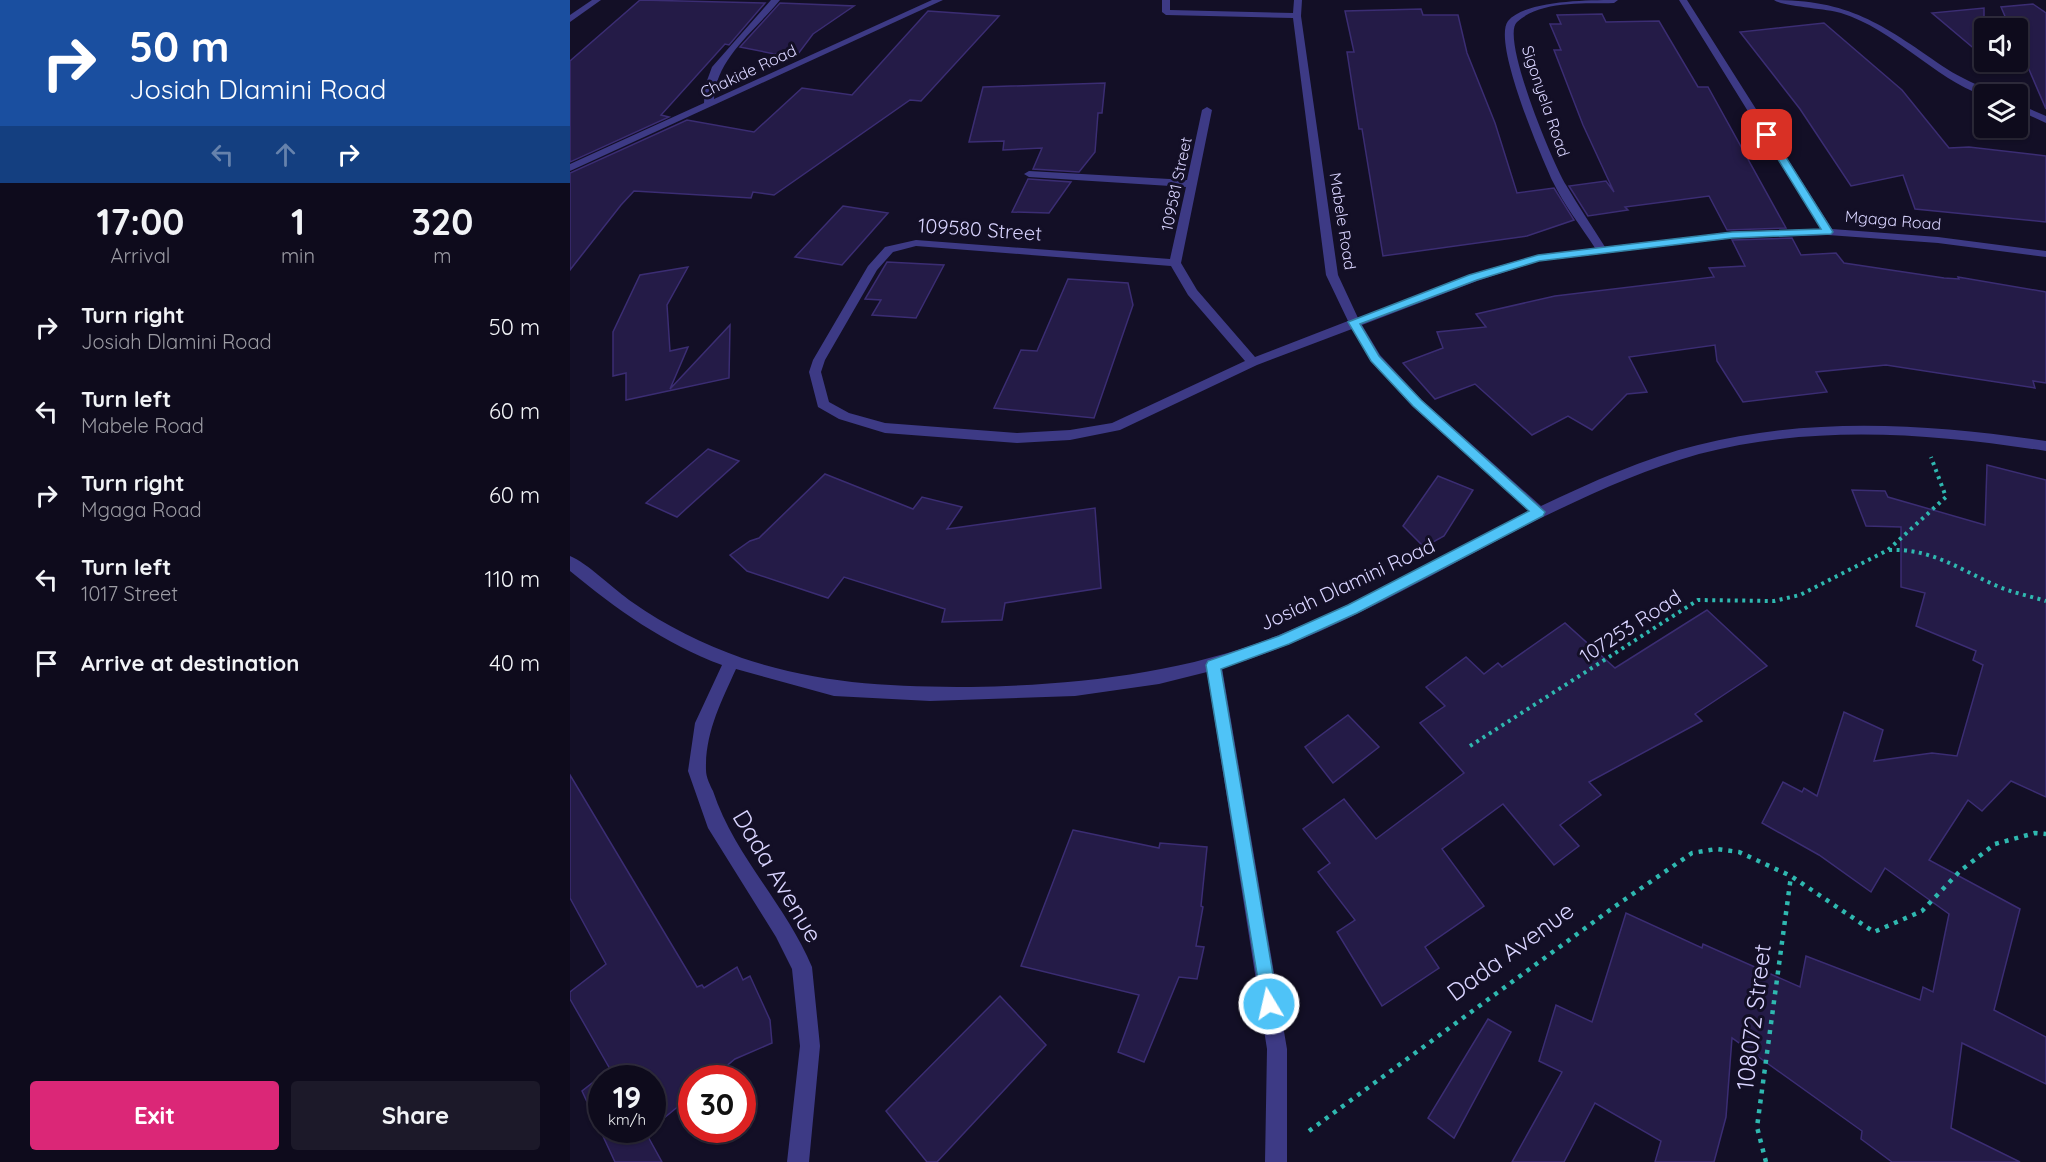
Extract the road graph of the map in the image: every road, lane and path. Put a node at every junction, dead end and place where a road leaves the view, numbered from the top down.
1 (597, 0) edge
2 (776, 0) edge
3 (939, 0) edge
4 (1166, 0) edge
5 (1298, 0) edge
6 (1614, 0) edge
7 (1683, 0) edge
8 (1778, 0) edge
9 (1298, 16) junction
10 (570, 19) edge
11 (1974, 87) edge
12 (709, 105) junction
13 (1207, 110) dead end
14 (2028, 112) edge
15 (2046, 120) edge
16 (570, 168) edge
17 (1029, 174) dead end
18 (1193, 184) junction
19 (1828, 232) junction
20 (1602, 250) junction
21 (2046, 254) edge
22 (1175, 263) junction
23 (1354, 322) junction
24 (1253, 362) junction
25 (1922, 432) junction
26 (2046, 446) edge
27 (1539, 512) junction
28 (1888, 550) junction
29 (570, 562) edge
30 (2046, 602) edge
31 (732, 661) junction
32 (1214, 665) junction
33 (1470, 746) dead end
34 (2046, 834) edge
35 (1791, 876) junction
36 (1277, 1159) edge
37 (798, 1162) edge
38 (1766, 1162) edge

1 - 10 street
2 - 12 street
3 - 12 street, Chakide Road
4 - 9 street
5 - 9 street, Mabele Road
6 - 20 street, Sigonyela Road
7 - 19 street
8 - 11 street
9 - 23 street, Mabele Road
12 - 16 street, Chakide Road
13 - 18 street, 109581 Street
14 - 15 street
17 - 18 street
18 - 22 street, 109581 Street
19 - 20 street, Mgaga Road
19 - 21 street, Mgaga Road
20 - 23 street, Mgaga Road
22 - 24 street
22 - 24 street, 109580 Street
23 - 24 street, 109580 Street
23 - 27 street, Mabele Road
25 - 26 street, Josiah Dlamini Road
25 - 27 street, Josiah Dlamini Road
25 - 28 path
27 - 32 street, Josiah Dlamini Road
28 - 30 path
28 - 33 path, 107253 Road
29 - 31 street, Josiah Dlamini Road
31 - 32 street, Josiah Dlamini Road
31 - 37 street, Dada Avenue
32 - 36 street
34 - 35 path, Dada Avenue
35 - 36 path, Dada Avenue
35 - 38 path, 108072 Street

